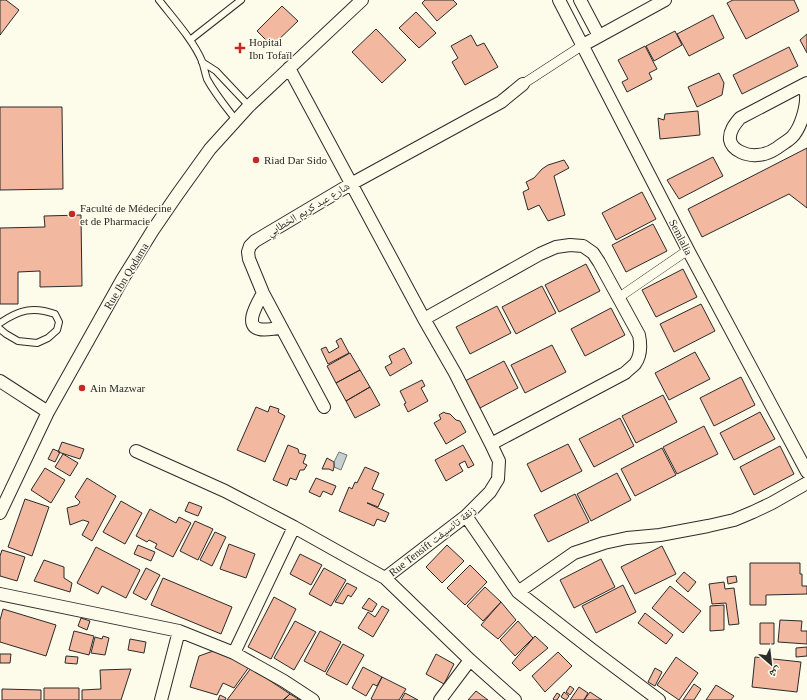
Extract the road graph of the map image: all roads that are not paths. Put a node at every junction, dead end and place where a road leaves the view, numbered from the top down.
1 (159, 0) edge
2 (241, 0) edge
3 (362, 0) edge
4 (580, 0) edge
5 (665, 0) edge
6 (564, 2) edge
7 (599, 36) junction
8 (190, 40) junction
9 (583, 44) junction
10 (202, 62) junction
11 (288, 68) junction
12 (523, 84) joint
13 (805, 84) edge
14 (249, 106) junction
15 (236, 120) junction
16 (351, 184) junction
17 (688, 250) junction
18 (263, 293) junction
19 (618, 298) junction
20 (424, 319) junction
21 (0, 323) edge
22 (0, 328) edge
23 (281, 328) junction
24 (0, 381) edge
25 (324, 407) dead end
26 (48, 412) junction
27 (491, 444) junction
28 (136, 451) dead end
29 (807, 472) edge
30 (807, 483) edge
31 (0, 513) edge
32 (466, 516) junction
33 (294, 527) junction
34 (385, 578) junction
35 (518, 592) junction
36 (0, 594) edge
37 (179, 630) junction
38 (234, 653) junction
39 (470, 660) junction
40 (161, 700) edge
41 (313, 700) edge
42 (440, 700) edge
43 (516, 700) edge
44 (659, 700) edge

1 - 8 lane
2 - 8 lane
3 - 11 street, Rue Ibn Qodama
4 - 7 street
5 - 7 street
6 - 9 street, Semlalia
7 - 9 street
8 - 10 lane
9 - 12 street
9 - 17 street, Semlalia
10 - 14 lane
10 - 15 lane
11 - 14 street, Rue Ibn Qodama
11 - 16 street
12 - 16 street, شارع عبد كريم الخطابي
13 - 13 street
14 - 15 street, Rue Ibn Qodama
15 - 26 street, Rue Ibn Qodama
16 - 18 street, شارع عبد كريم الخطابي
16 - 20 street
17 - 19 street
17 - 29 street, Semlalia
18 - 23 street, شارع عبد كريم الخطابي
18 - 23 street
19 - 20 street
19 - 27 street
20 - 27 street
21 - 22 lane
23 - 25 street, شارع عبد كريم الخطابي
24 - 26 street
26 - 31 street, Rue Ibn Qodama
27 - 32 street, Rue Tensift زنقة تانسيفت
28 - 33 street
30 - 35 street
32 - 34 street, Rue Tensift زنقة تانسيفت
32 - 35 street
33 - 34 street
33 - 38 street
34 - 39 street
35 - 44 street
36 - 37 street
37 - 38 street
37 - 40 street
38 - 41 street
39 - 42 street
39 - 43 street

